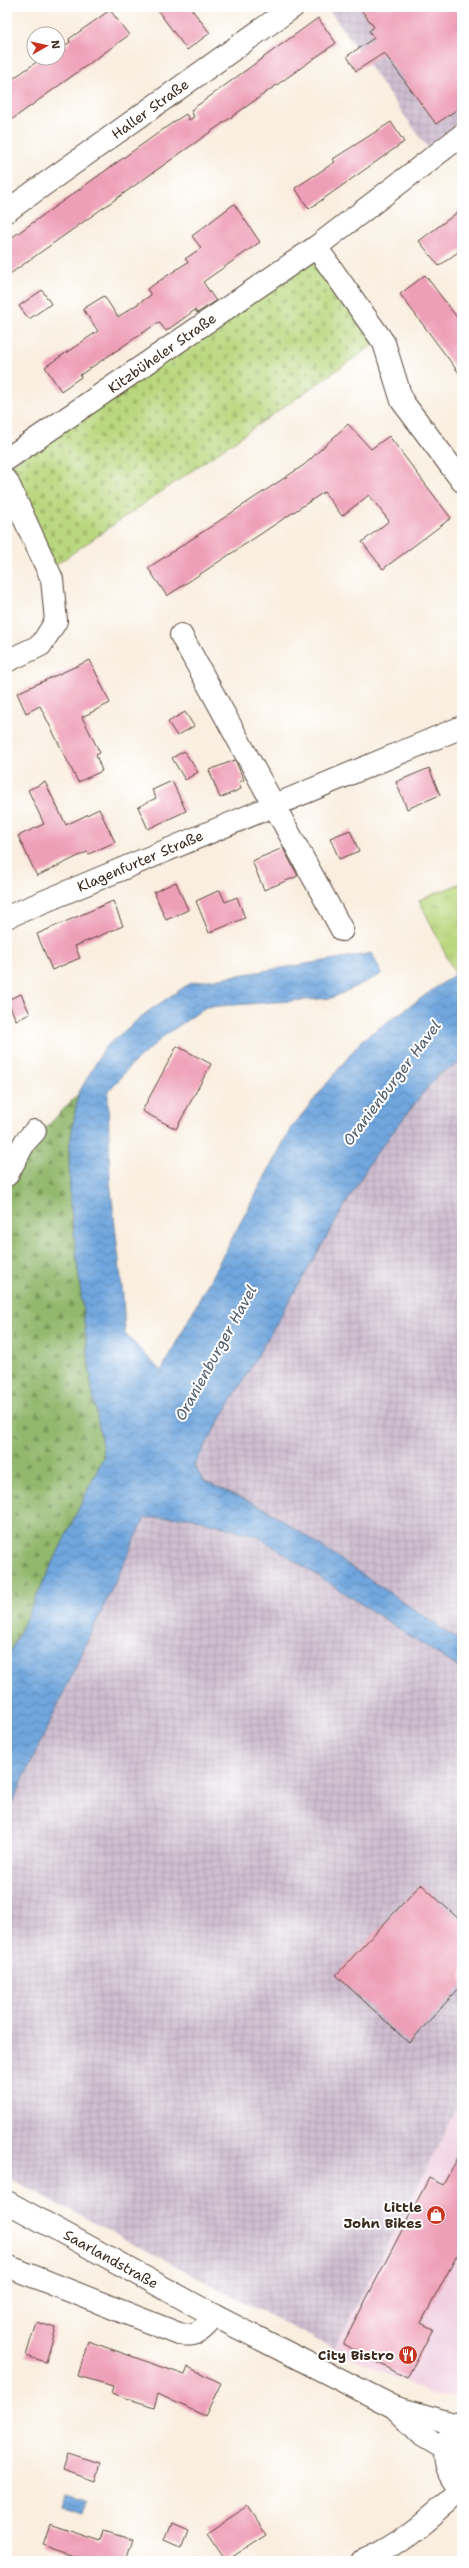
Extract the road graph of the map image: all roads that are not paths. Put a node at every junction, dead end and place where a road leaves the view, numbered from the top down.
1 (293, 7) edge
2 (462, 135) edge
3 (7, 211) edge
4 (316, 247) junction
5 (7, 459) edge
6 (7, 481) edge
7 (462, 481) edge
8 (181, 635) dead end
9 (7, 661) edge
10 (462, 727) edge
11 (273, 806) junction
12 (7, 917) edge
13 (342, 930) dead end
14 (35, 1131) dead end
15 (7, 1175) edge
16 (7, 2202) edge
17 (7, 2266) edge
18 (215, 2316) junction
19 (394, 2407) junction
20 (460, 2424) edge
21 (445, 2449) junction
22 (462, 2490) edge
23 (362, 2561) edge

1 - 3 street, Haller Straße
2 - 4 street, Kitzbüheler Straße
4 - 5 street, Kitzbüheler Straße
4 - 7 street
6 - 9 street
8 - 11 street
10 - 11 street, Klagenfurter Straße
11 - 12 street, Klagenfurter Straße
11 - 13 street
14 - 15 street
16 - 18 street, Saarlandstraße
17 - 18 street
18 - 19 street, Saarlandstraße
19 - 20 street, Saarlandstraße
19 - 21 street, Saarlandstraße
20 - 21 street
21 - 22 street
22 - 23 street

